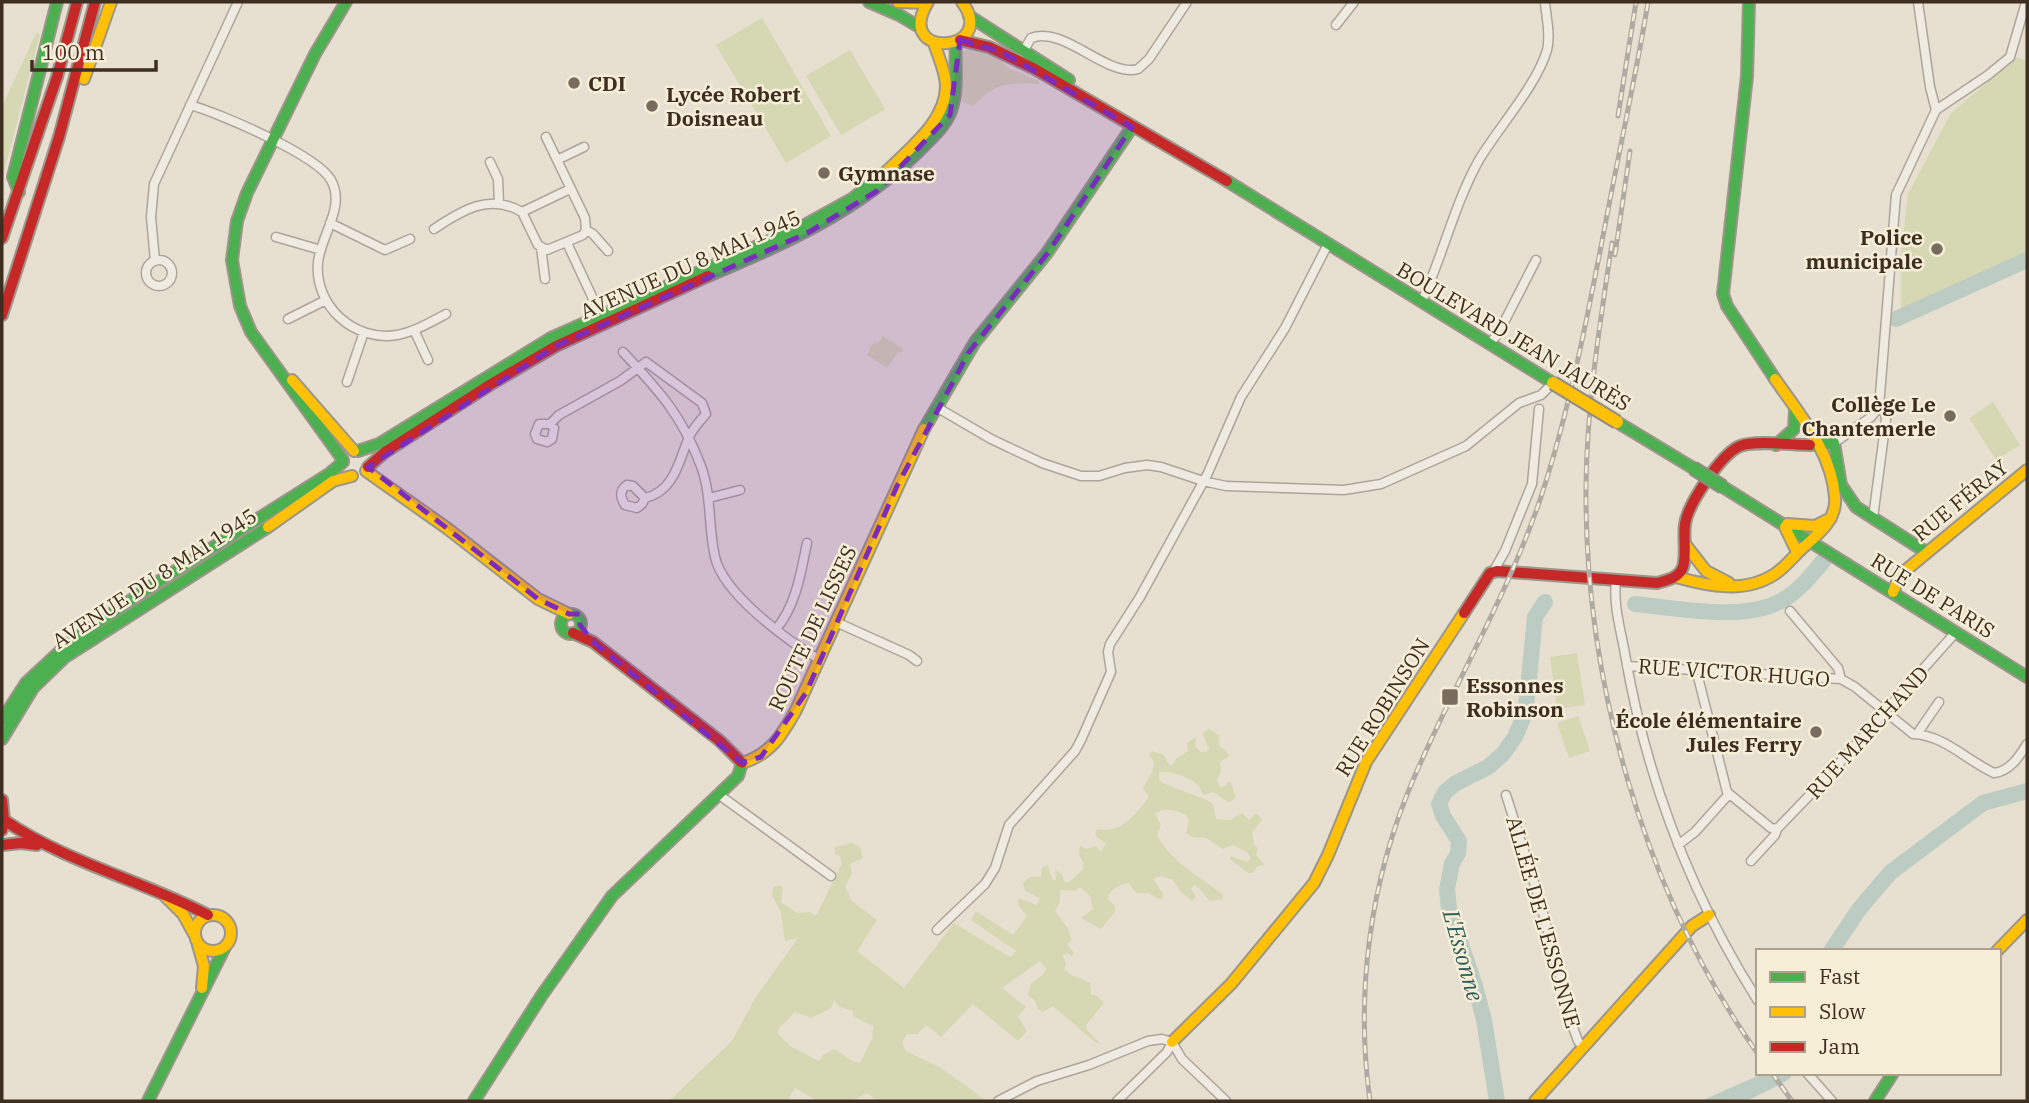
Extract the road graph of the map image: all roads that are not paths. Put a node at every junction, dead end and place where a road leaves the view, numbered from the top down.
1 (57, 2) edge
2 (77, 2) edge
3 (95, 2) edge
4 (111, 2) edge
5 (238, 2) edge
6 (346, 2) edge
7 (869, 2) edge
8 (898, 2) edge
9 (927, 2) edge
10 (962, 2) edge
11 (1187, 2) edge
12 (1354, 2) edge
13 (1545, 2) edge
14 (1749, 2) edge
15 (1918, 2) edge
16 (2026, 2) edge
17 (970, 16) junction
18 (1336, 25) dead end
19 (921, 28) junction
20 (958, 41) junction
21 (934, 43) junction
22 (1023, 52) junction
23 (190, 105) junction
24 (1936, 110) junction
25 (1132, 127) junction
26 (546, 137) dead end
27 (274, 141) junction
28 (584, 148) dead end
29 (1189, 158) junction
30 (557, 160) junction
31 (490, 162) dead end
32 (46, 178) junction
33 (570, 189) junction
34 (19, 192) junction
35 (499, 203) junction
36 (522, 212) junction
37 (330, 223) junction
38 (434, 229) dead end
39 (586, 230) junction
40 (276, 237) dead end
41 (2, 239) edge
42 (410, 239) dead end
43 (567, 243) junction
44 (1328, 244) junction
45 (541, 247) junction
46 (321, 250) junction
47 (608, 251) dead end
48 (1536, 260) dead end
49 (155, 261) dead end
50 (545, 279) dead end
51 (326, 300) junction
52 (1422, 300) junction
53 (446, 314) dead end
54 (2, 315) edge
55 (288, 319) dead end
56 (603, 319) junction
57 (414, 330) junction
58 (364, 332) junction
59 (1490, 343) junction
60 (622, 352) dead end
61 (428, 360) dead end
62 (638, 368) junction
63 (347, 382) dead end
64 (1553, 383) junction
65 (1879, 407) junction
66 (938, 408) junction
67 (1539, 409) dead end
68 (1795, 410) junction
69 (550, 424) dead end
70 (689, 438) junction
71 (1834, 443) junction
72 (1776, 445) junction
73 (1819, 445) junction
74 (350, 456) junction
75 (367, 469) junction
76 (2027, 470) edge
77 (352, 476) junction
78 (1203, 481) junction
79 (740, 491) dead end
80 (645, 498) dead end
81 (709, 498) junction
82 (1836, 505) junction
83 (1856, 507) junction
84 (1830, 518) junction
85 (1873, 518) junction
86 (1783, 524) junction
87 (259, 532) junction
88 (807, 543) dead end
89 (1685, 544) junction
90 (1814, 544) junction
91 (1797, 552) junction
92 (1926, 552) junction
93 (179, 568) junction
94 (1493, 572) junction
95 (1676, 578) junction
96 (1616, 581) junction
97 (1739, 586) junction
98 (1894, 592) junction
99 (1790, 611) dead end
100 (836, 622) junction
101 (776, 629) junction
102 (1956, 632) junction
103 (820, 660) junction
104 (917, 661) dead end
105 (1627, 666) junction
106 (1696, 669) junction
107 (2027, 677) edge
108 (1841, 679) junction
109 (1939, 702) dead end
110 (1886, 712) junction
111 (2, 720) edge
112 (1917, 734) junction
113 (2, 739) edge
114 (2027, 744) edge
115 (742, 763) junction
116 (718, 794) junction
117 (1729, 794) junction
118 (1506, 795) dead end
119 (2, 800) edge
120 (3, 825) edge
121 (1777, 829) junction
122 (2, 845) edge
123 (1678, 845) junction
124 (46, 846) junction
125 (1751, 861) dead end
126 (831, 876) dead end
127 (164, 895) junction
128 (208, 915) junction
129 (1709, 915) junction
130 (2027, 920) edge
131 (937, 930) dead end
132 (196, 940) junction
133 (225, 947) junction
134 (1999, 949) edge
135 (201, 991) junction
136 (1756, 998) edge
137 (1172, 1042) junction
138 (1583, 1047) junction
139 (1809, 1075) edge
140 (1892, 1075) edge
141 (148, 1101) edge
142 (474, 1101) edge
143 (998, 1101) edge
144 (1117, 1101) edge
145 (1226, 1101) edge
146 (1535, 1101) edge
147 (1832, 1101) edge
148 (1875, 1101) edge

1 - 34 main road
2 - 34 main road
3 - 32 main road
4 - 32 main road
5 - 23 street
6 - 27 main road
7 - 19 main road
8 - 9 main road
9 - 19 main road
10 - 17 main road
11 - 22 street
12 - 18 street
13 - 52 street
14 - 68 main road
15 - 24 street
16 - 24 street
17 - 20 main road
17 - 22 main road, BOULEVARD JEAN JAURÈS
19 - 21 main road
20 - 21 main road, BOULEVARD JEAN JAURÈS
20 - 25 main road, BOULEVARD JEAN JAURÈS
20 - 56 main road, AVENUE DU 8 MAI 1945
21 - 56 main road, AVENUE DU 8 MAI 1945
22 - 29 main road, BOULEVARD JEAN JAURÈS
23 - 27 street
23 - 49 street
24 - 65 street
25 - 29 main road, BOULEVARD JEAN JAURÈS
25 - 66 main road, ROUTE DE LISSES
26 - 30 street
27 - 37 street
27 - 74 main road
28 - 30 street
29 - 44 main road, BOULEVARD JEAN JAURÈS
30 - 33 street
31 - 35 street
32 - 54 main road
33 - 36 street
33 - 39 street
34 - 41 main road
35 - 36 street
35 - 38 street
36 - 45 street
37 - 42 street
37 - 46 street
39 - 43 street
39 - 47 street
40 - 46 street
43 - 45 street
43 - 56 street
44 - 52 main road, BOULEVARD JEAN JAURÈS
44 - 78 street
45 - 50 street
46 - 51 street
48 - 59 street
51 - 55 street
51 - 58 street
52 - 59 main road, BOULEVARD JEAN JAURÈS
53 - 57 street
56 - 74 main road, AVENUE DU 8 MAI 1945
56 - 75 main road, AVENUE DU 8 MAI 1945
57 - 58 street
57 - 61 street
58 - 63 street
59 - 64 main road, BOULEVARD JEAN JAURÈS
60 - 62 street
62 - 69 street
62 - 70 street
62 - 70 street
64 - 78 street
64 - 86 main road, BOULEVARD JEAN JAURÈS, bridge
65 - 71 street
65 - 85 street
66 - 78 street
66 - 100 main road, ROUTE DE LISSES
67 - 94 street
68 - 72 main road
68 - 73 main road
70 - 80 street
70 - 81 street
71 - 73 main road
71 - 83 main road
72 - 73 main road
72 - 89 main road
73 - 82 main road
74 - 75 main road
74 - 77 main road
74 - 93 main road, AVENUE DU 8 MAI 1945
75 - 77 main road, AVENUE DU 8 MAI 1945
75 - 115 main road
76 - 92 main road, RUE FÉRAY
77 - 87 main road, AVENUE DU 8 MAI 1945
78 - 131 street
79 - 81 street
81 - 101 street
82 - 83 main road
82 - 84 main road
83 - 85 main road
84 - 86 main road
84 - 90 main road
85 - 92 main road
86 - 90 main road, BOULEVARD JEAN JAURÈS
86 - 91 main road
87 - 93 main road
87 - 113 main road, AVENUE DU 8 MAI 1945
88 - 101 street
89 - 95 main road
89 - 97 main road
90 - 91 main road
90 - 98 main road, RUE DE PARIS
91 - 97 main road
92 - 98 main road, RUE FÉRAY
93 - 111 main road, AVENUE DU 8 MAI 1945
94 - 96 main road
94 - 137 main road, RUE ROBINSON
95 - 96 main road
95 - 97 main road
96 - 105 street
98 - 102 main road, RUE DE PARIS
99 - 108 street
100 - 103 main road, ROUTE DE LISSES
100 - 104 street
101 - 103 street
102 - 107 main road, RUE DE PARIS
102 - 110 street, RUE MARCHAND
103 - 115 main road, ROUTE DE LISSES
105 - 106 street, RUE VICTOR HUGO
105 - 123 street
106 - 108 street, RUE VICTOR HUGO
106 - 117 street
108 - 110 street
109 - 112 street
110 - 112 street
110 - 121 street, RUE MARCHAND
112 - 114 street
115 - 116 main road, ROUTE DE LISSES
116 - 126 street
116 - 142 main road, ROUTE DE LISSES
117 - 121 street
117 - 123 street
118 - 138 street, ALLÉE DE L'ESSONNE
119 - 120 main road
120 - 124 main road
121 - 125 street, RUE MARCHAND
122 - 124 main road
123 - 129 street
124 - 127 main road
127 - 128 main road
127 - 132 main road
128 - 132 main road
128 - 133 main road
129 - 136 street
129 - 138 main road
130 - 134 main road
132 - 133 main road
132 - 135 main road
133 - 135 main road
135 - 141 main road
137 - 143 street
137 - 144 street
137 - 145 street
138 - 146 main road
139 - 147 street
140 - 148 main road

